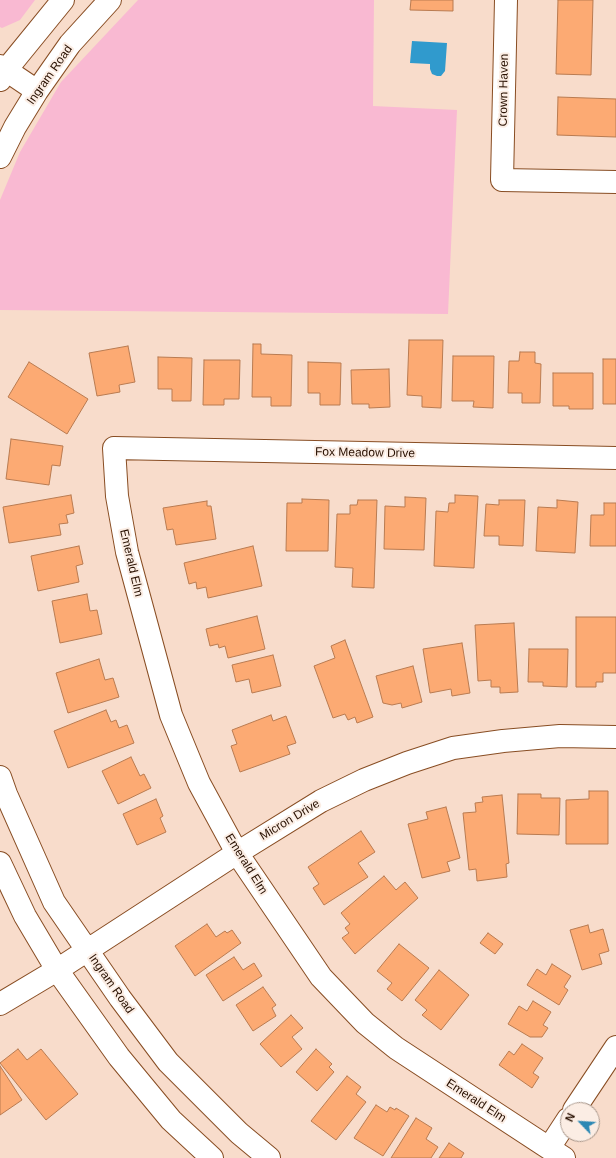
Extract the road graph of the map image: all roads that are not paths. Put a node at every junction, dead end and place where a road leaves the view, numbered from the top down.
1 (64, 0) edge
2 (110, 0) edge
3 (506, 0) edge
4 (2, 72) edge
5 (37, 91) junction
6 (0, 157) edge
7 (616, 182) edge
8 (114, 448) joint
9 (616, 458) edge
10 (616, 737) edge
11 (0, 777) edge
12 (237, 853) junction
13 (0, 863) edge
14 (87, 950) junction
15 (57, 970) junction
16 (0, 1004) edge
17 (616, 1047) edge
18 (579, 1102) edge
19 (560, 1142) edge
20 (556, 1153) edge
21 (212, 1158) edge
22 (269, 1158) edge

1 - 4 street
2 - 5 street, Ingram Road
3 - 7 street, Crown Haven
4 - 5 street
5 - 6 street, Ingram Road
8 - 9 street, Fox Meadow Drive
8 - 12 street, Emerald Elm
10 - 12 street, Micron Drive
11 - 14 street, Ingram Road
12 - 14 street, Micron Drive
12 - 20 street, Emerald Elm
13 - 15 street
14 - 15 street, Micron Drive
14 - 22 street, Ingram Road
15 - 16 street, Micron Drive
15 - 21 street
17 - 18 street
19 - 20 street

